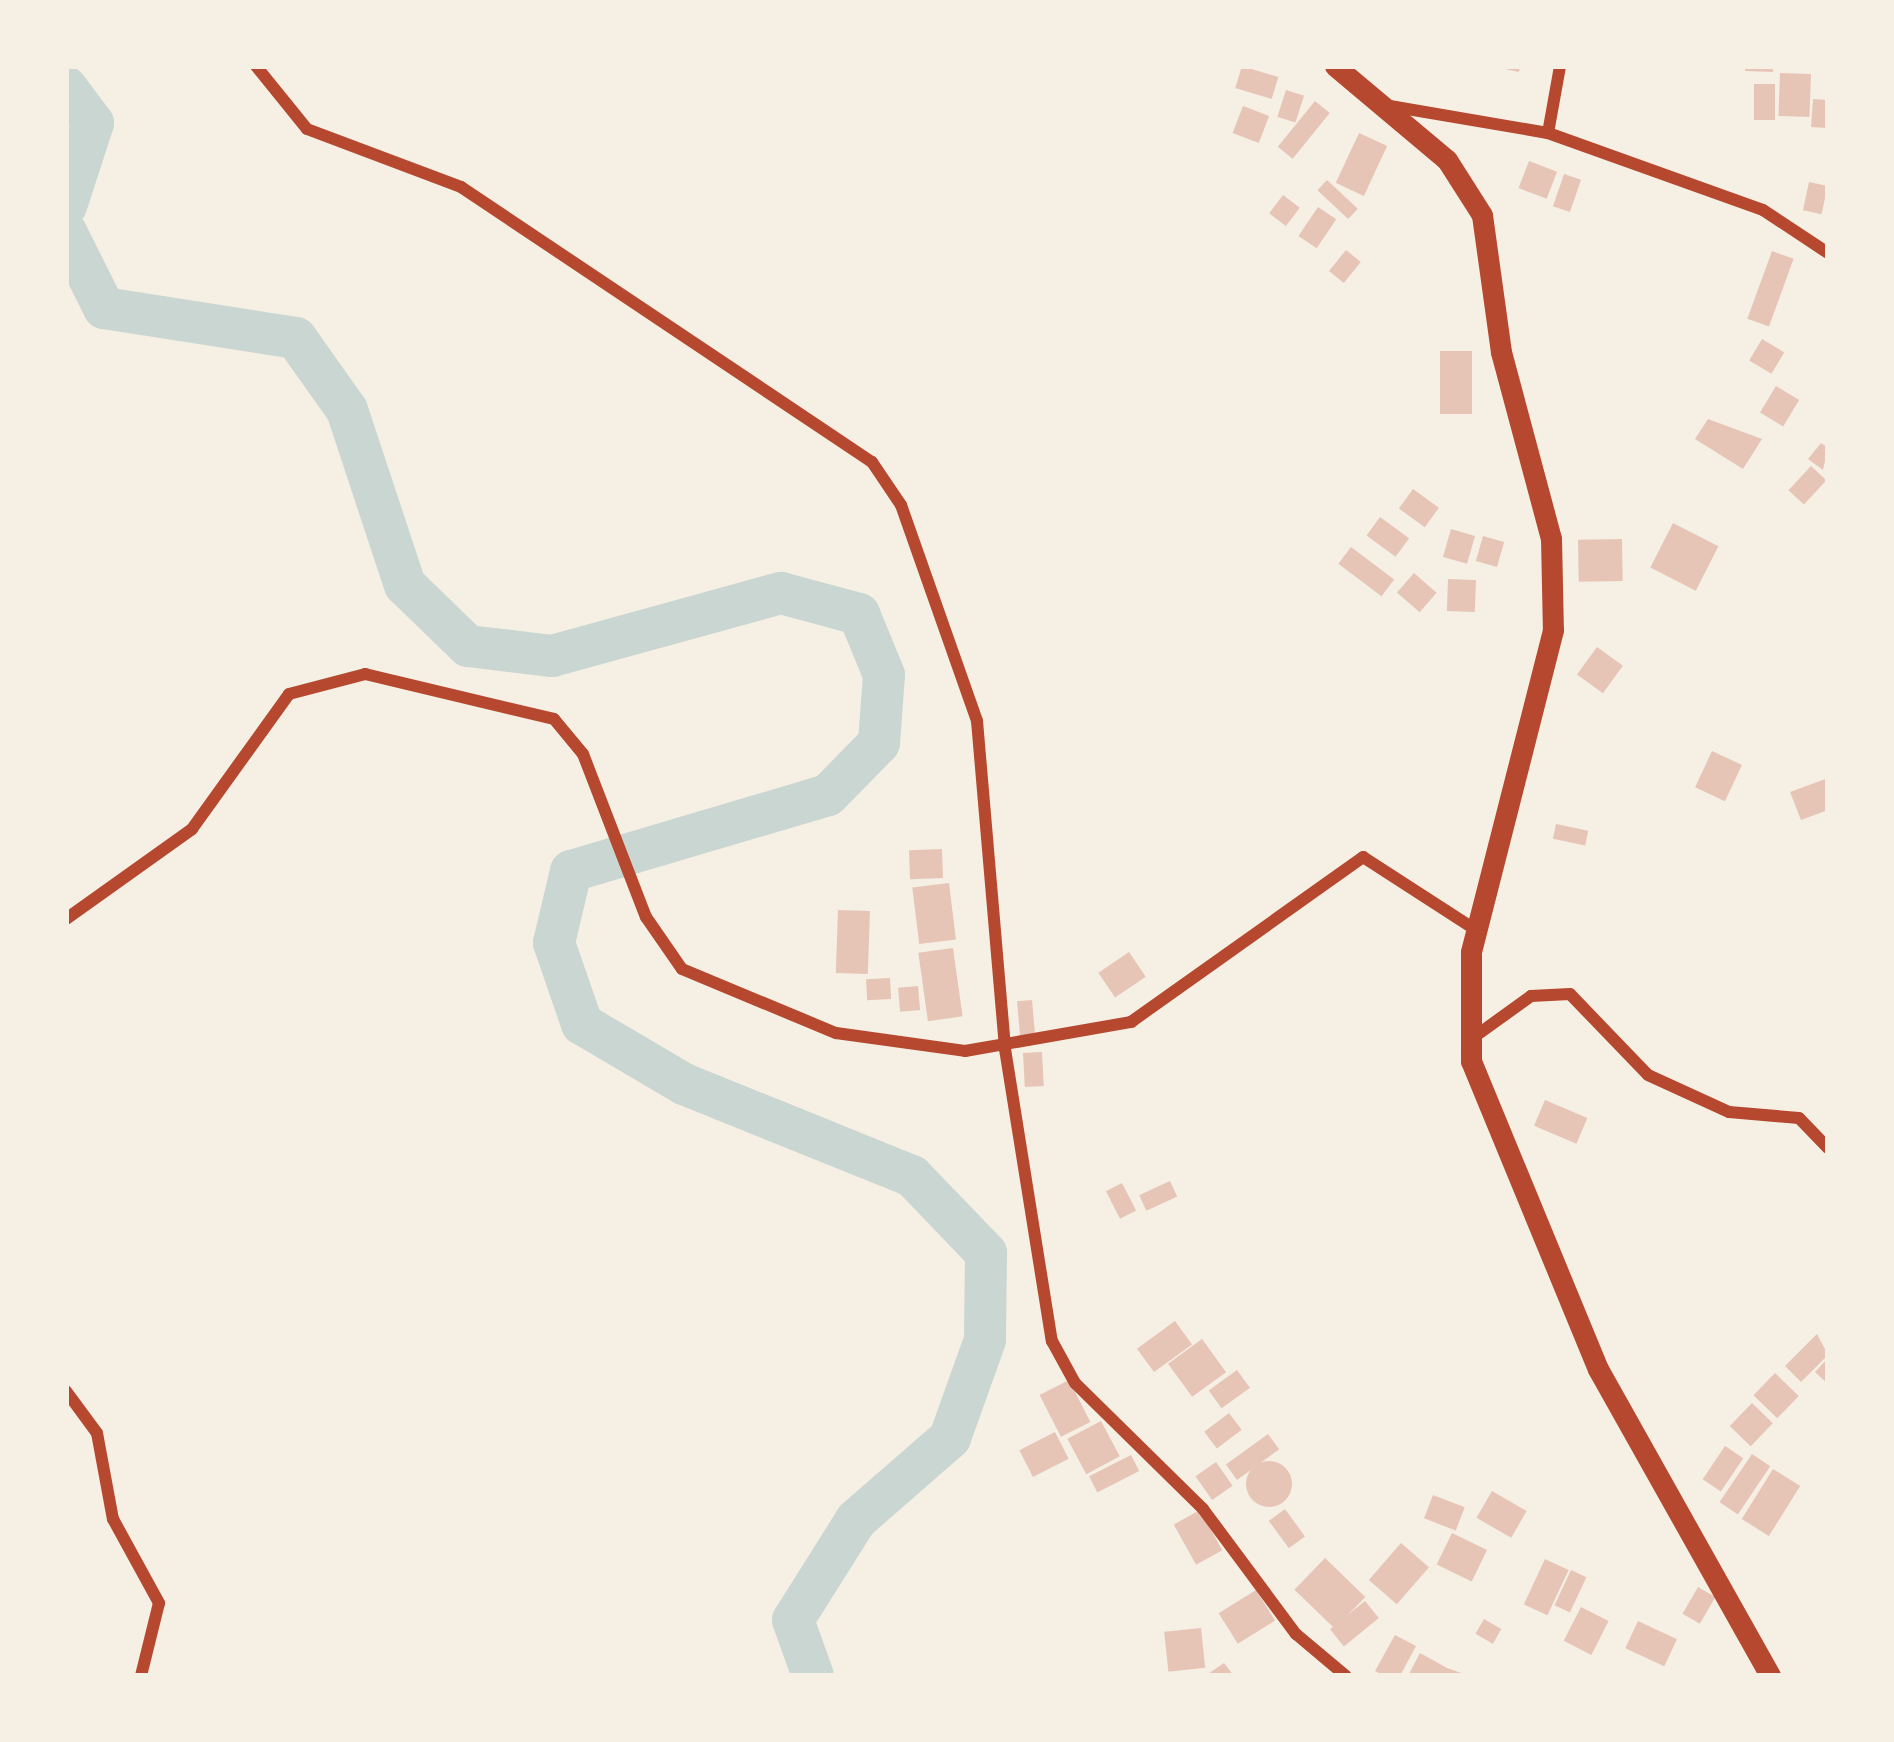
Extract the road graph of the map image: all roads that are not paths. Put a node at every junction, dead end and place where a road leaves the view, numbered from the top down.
1 (256, 66) edge
2 (1335, 66) edge
3 (1560, 66) edge
4 (1383, 105) junction
5 (1547, 134) junction
6 (1828, 254) edge
7 (66, 919) edge
8 (1475, 930) junction
9 (1468, 1041) junction
10 (1005, 1049) junction
11 (1828, 1148) edge
12 (66, 1391) edge
13 (141, 1676) edge
14 (1346, 1676) edge
15 (1770, 1676) edge

1 - 10 street
2 - 4 main road
3 - 5 street
4 - 5 street
4 - 8 main road
5 - 6 street
7 - 10 street
8 - 9 main road
8 - 10 street
9 - 11 street
9 - 15 main road
10 - 14 street
12 - 13 street

